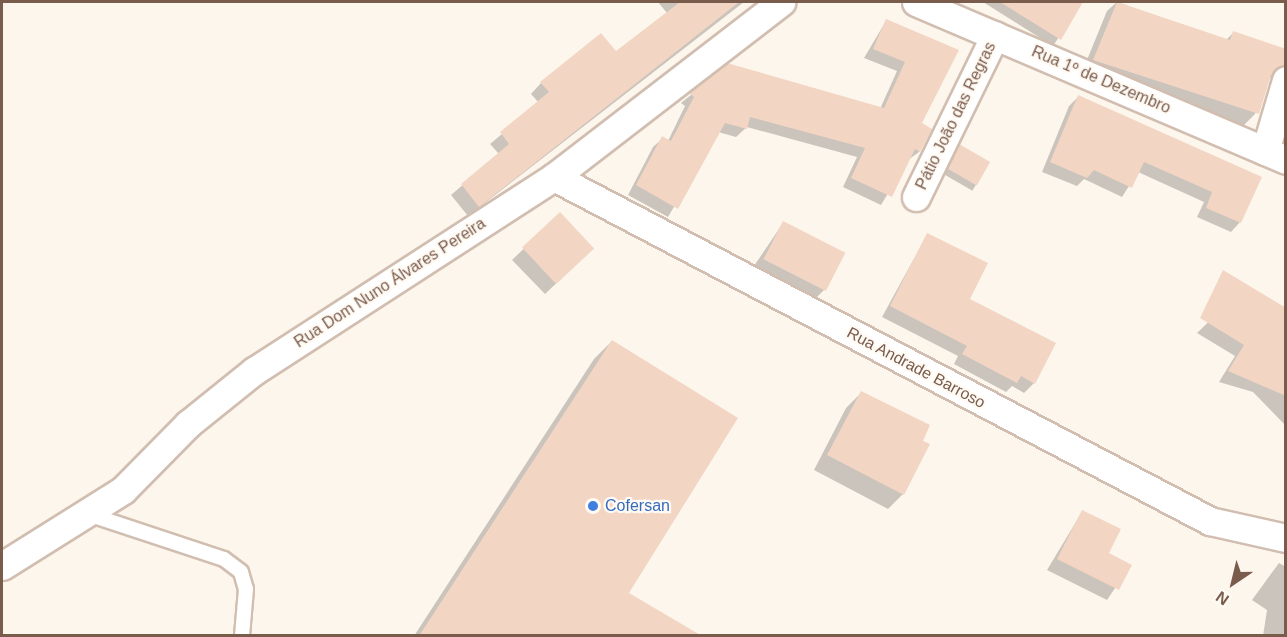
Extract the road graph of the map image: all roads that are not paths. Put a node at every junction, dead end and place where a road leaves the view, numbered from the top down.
1 (781, 2) edge
2 (916, 2) edge
3 (995, 35) junction
4 (1286, 80) edge
5 (1275, 155) edge
6 (554, 177) junction
7 (916, 197) dead end
8 (85, 513) junction
9 (1286, 538) edge
10 (2, 566) edge
11 (243, 636) edge

1 - 6 street, Rua Dom Nuno Álvares Pereira
2 - 3 street, Rua 1º de Dezembro
3 - 5 street, Rua 1º de Dezembro
3 - 7 street, Pátio João das Regras
4 - 5 street
6 - 8 street, Rua Dom Nuno Álvares Pereira
6 - 9 street, Rua Andrade Barroso
8 - 10 street, Rua Dom Nuno Álvares Pereira
8 - 11 lane

